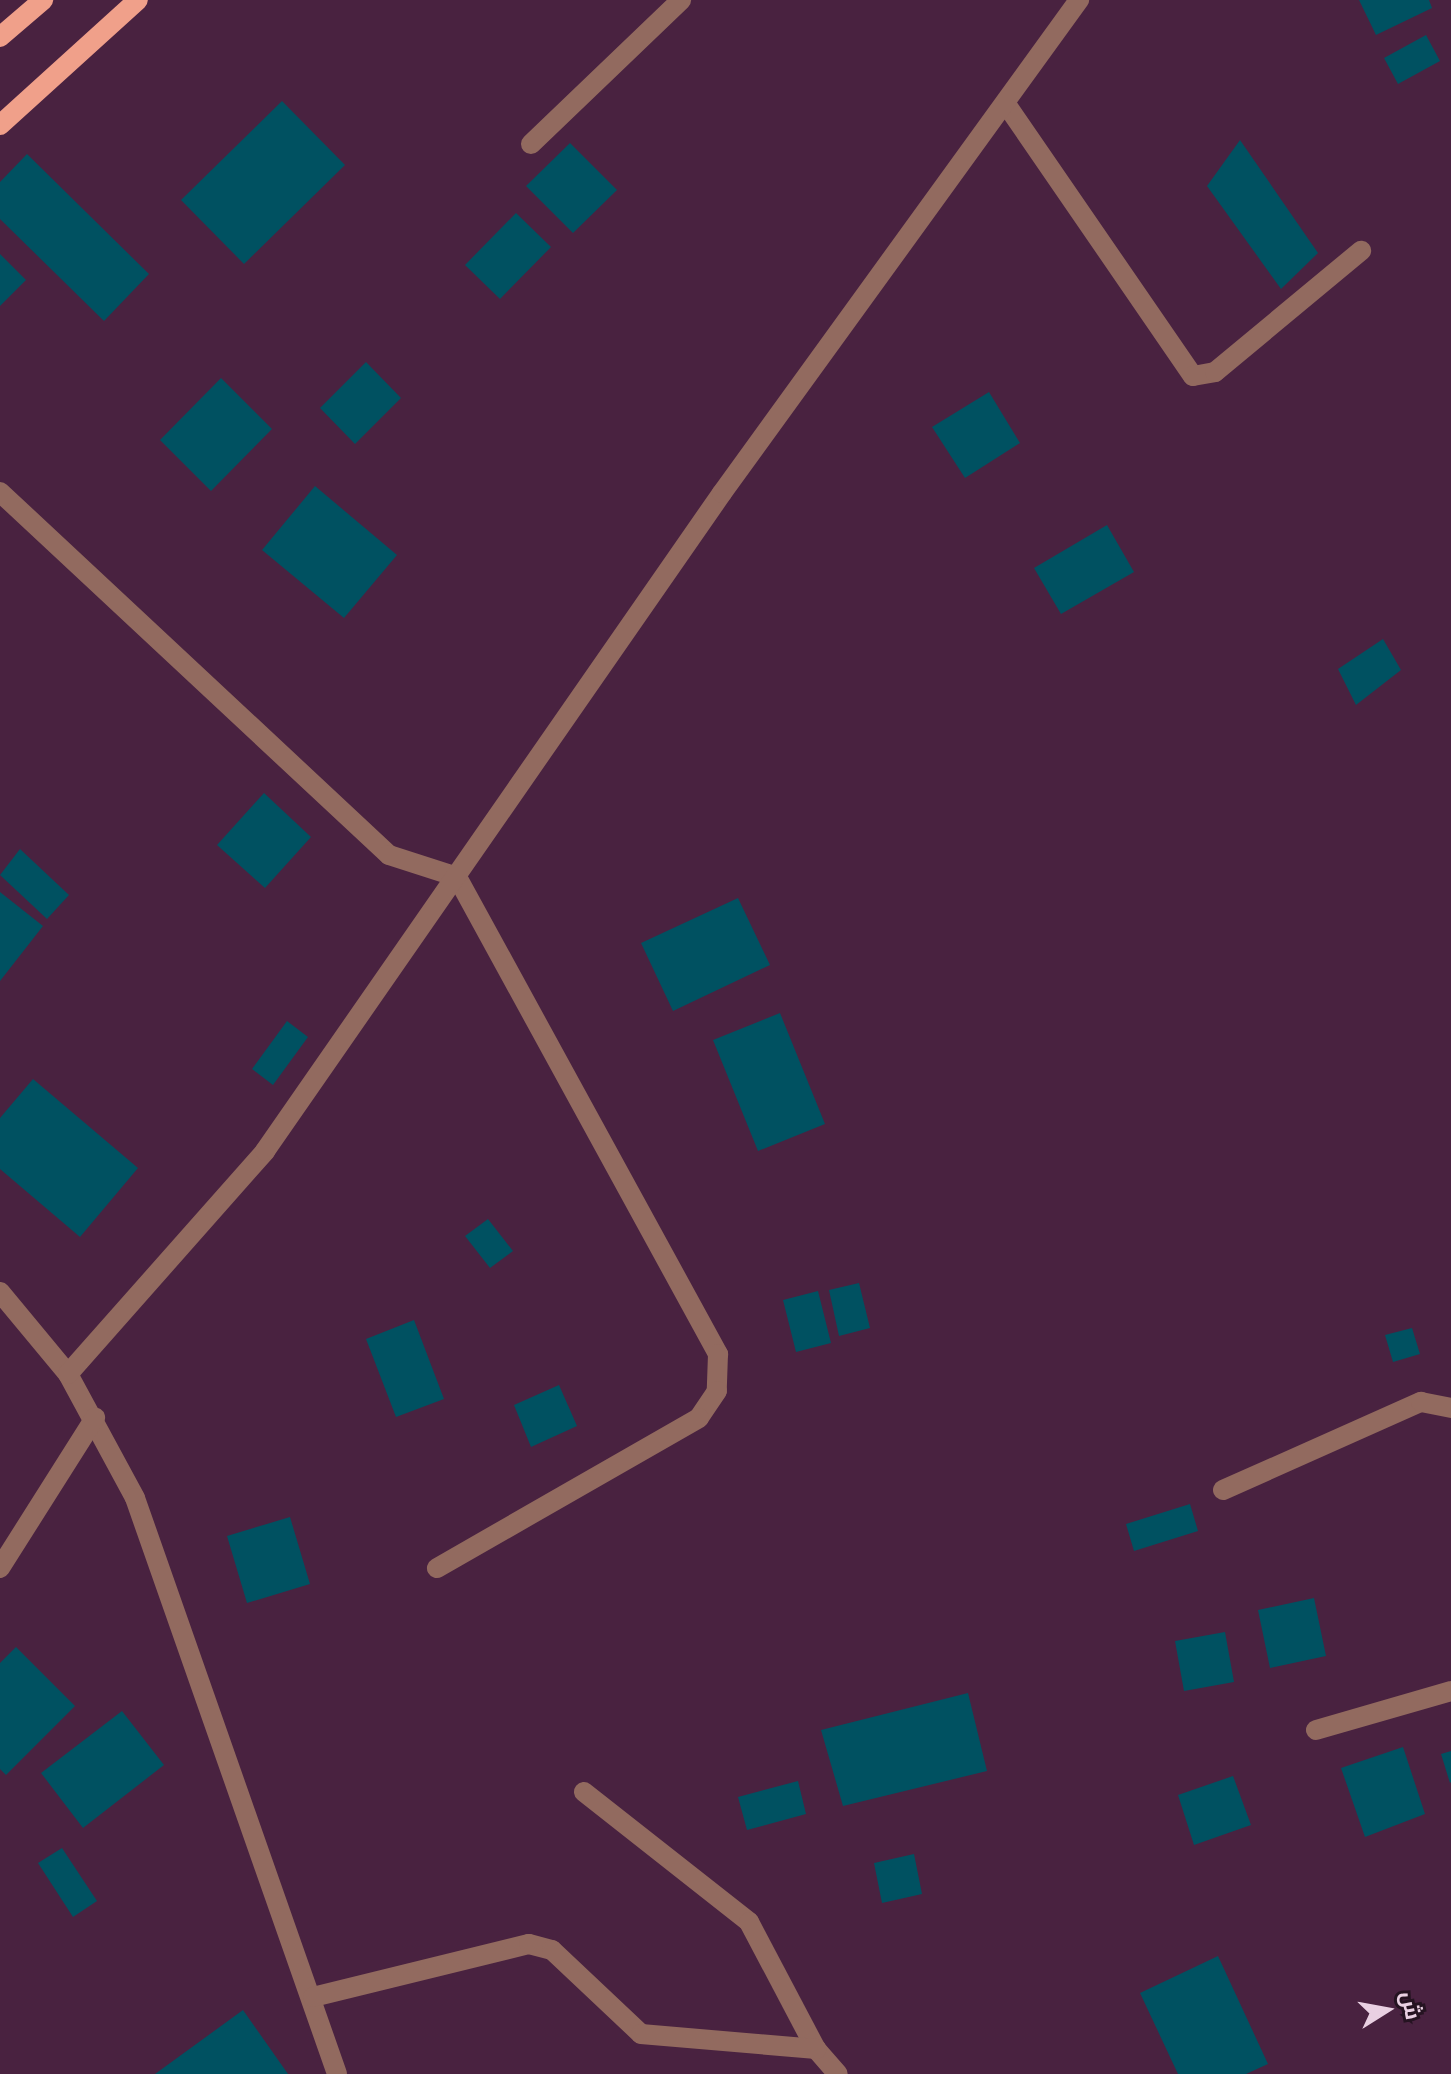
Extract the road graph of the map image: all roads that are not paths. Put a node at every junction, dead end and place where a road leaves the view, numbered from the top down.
1 (43, 0) edge
2 (138, 0) edge
3 (681, 0) edge
4 (1079, 0) edge
5 (0, 37) edge
6 (1006, 104) junction
7 (0, 125) edge
8 (531, 144) dead end
9 (1361, 251) dead end
10 (0, 492) edge
11 (457, 877) junction
12 (0, 1292) edge
13 (68, 1374) junction
14 (1451, 1408) edge
15 (95, 1418) junction
16 (1223, 1490) dead end
17 (0, 1568) edge
18 (437, 1568) dead end
19 (1451, 1691) edge
20 (1316, 1730) dead end
21 (584, 1792) dead end
22 (313, 1997) junction
23 (816, 2049) junction
24 (337, 2074) edge
25 (838, 2074) edge

1 - 5 main road
2 - 7 main road
3 - 8 street
4 - 6 street
6 - 9 street
6 - 11 street
10 - 11 street
11 - 13 street
11 - 18 street
12 - 13 street
13 - 15 street
14 - 16 street
15 - 17 street
15 - 22 street
19 - 20 street
21 - 23 street
22 - 23 street
22 - 24 street
23 - 25 street

